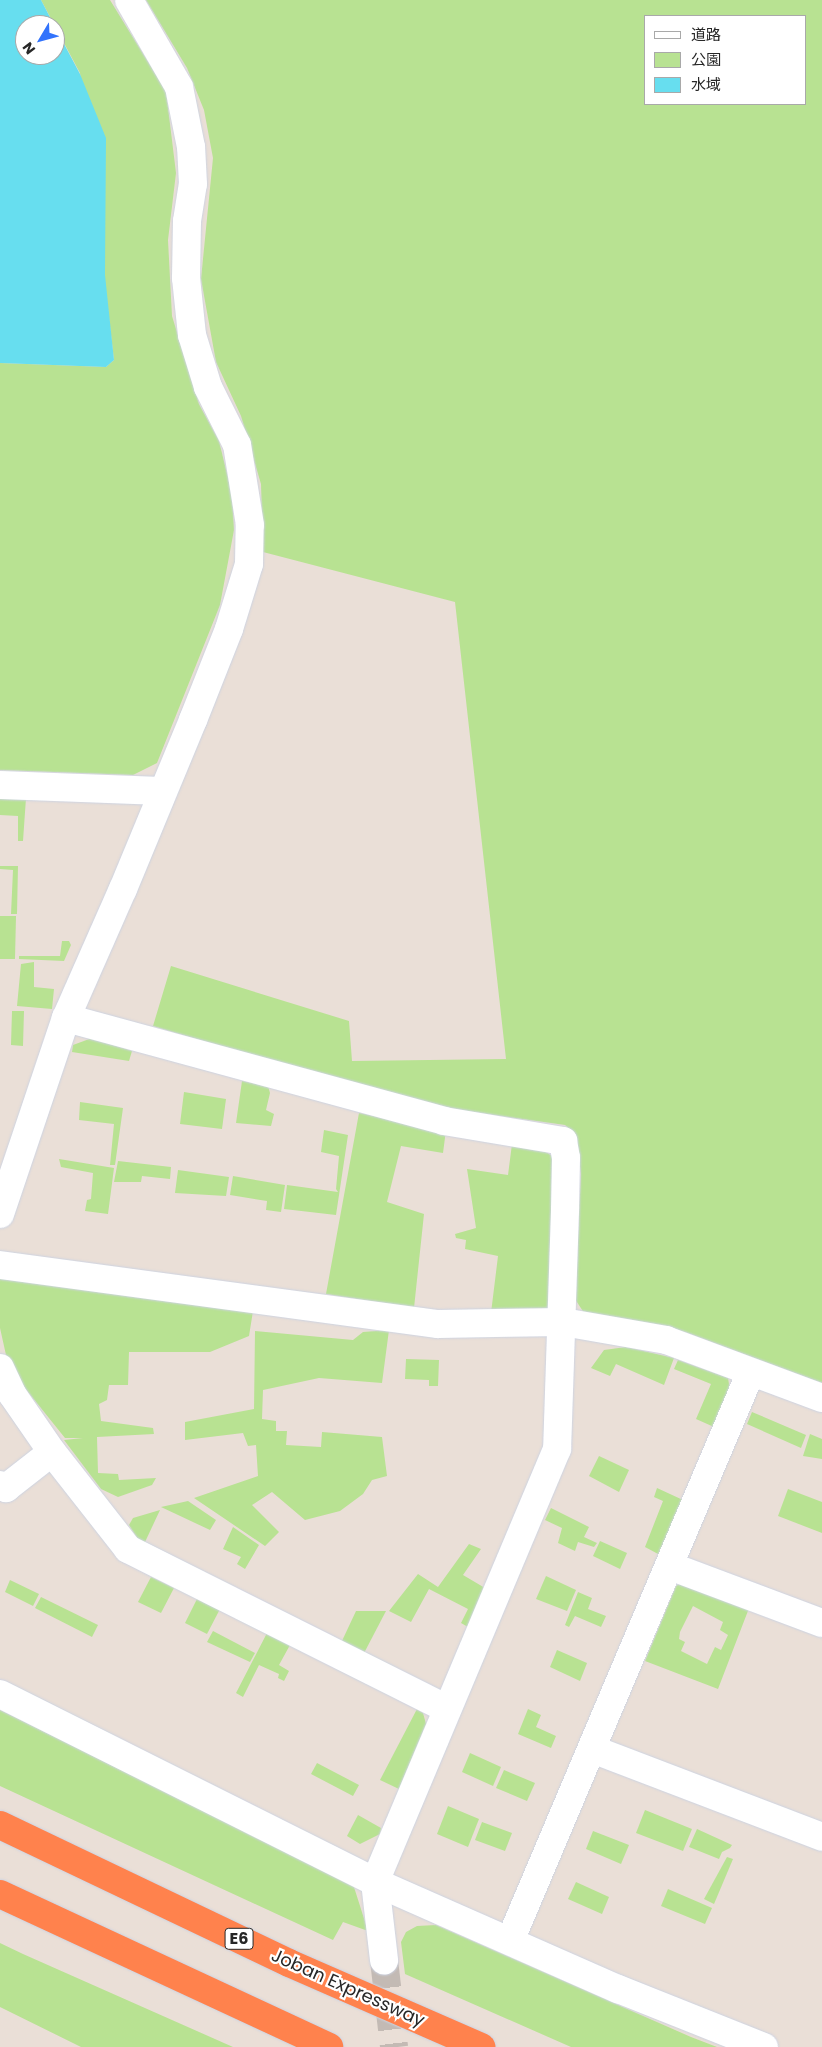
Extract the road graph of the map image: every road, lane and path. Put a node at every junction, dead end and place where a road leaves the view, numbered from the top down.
1 (129, 0) edge
2 (0, 785) edge
3 (161, 791) junction
4 (66, 1018) junction
5 (0, 1214) edge
6 (0, 1265) edge
7 (562, 1322) junction
8 (0, 1368) edge
9 (750, 1374) junction
10 (822, 1398) edge
11 (52, 1452) junction
12 (0, 1485) edge
13 (670, 1566) junction
14 (822, 1623) edge
15 (0, 1694) edge
16 (446, 1708) junction
17 (592, 1749) junction
18 (0, 1825) edge
19 (822, 1837) edge
20 (375, 1882) junction
21 (0, 1894) edge
22 (510, 1941) junction
23 (384, 1960) tunnel mouth
24 (329, 2047) edge
25 (481, 2047) edge
26 (764, 2047) edge

1 - 3 street
2 - 3 street
3 - 4 street
4 - 5 street
4 - 7 street
6 - 7 street
7 - 9 street
7 - 16 street
8 - 11 street
9 - 10 street
9 - 13 street
11 - 12 street
11 - 16 street
13 - 14 street
13 - 17 street
15 - 20 street
16 - 20 street
17 - 19 street
17 - 22 street
18 - 25 highway, Joban Expressway / E6
20 - 22 street
20 - 23 street
21 - 24 highway
22 - 26 street

